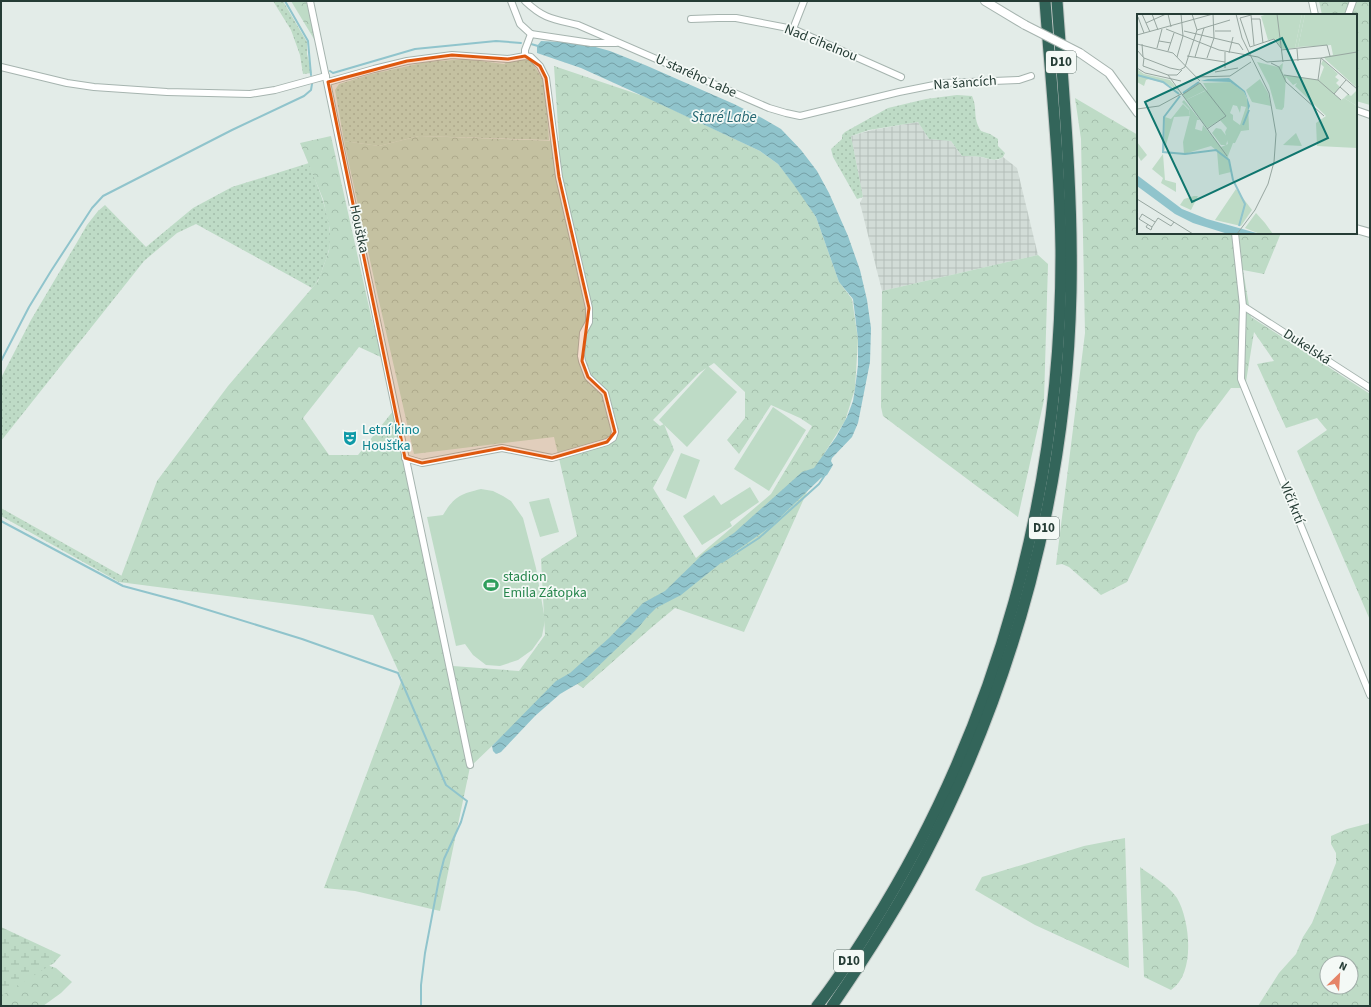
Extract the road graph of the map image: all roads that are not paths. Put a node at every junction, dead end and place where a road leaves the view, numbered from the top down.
1 (310, 1) edge
2 (511, 1) edge
3 (525, 1) edge
4 (804, 1) edge
5 (985, 1) edge
6 (1045, 1) edge
7 (1057, 1) edge
8 (1312, 1) edge
9 (1353, 1) edge
10 (1315, 14) edge
11 (1348, 14) edge
12 (691, 19) dead end
13 (792, 29) junction
14 (531, 34) junction
15 (620, 42) junction
16 (525, 56) junction
17 (1, 67) edge
18 (1031, 76) dead end
19 (901, 77) dead end
20 (327, 79) junction
21 (899, 92) joint
22 (1357, 110) edge
23 (1137, 112) edge
24 (1370, 115) edge
25 (1061, 141) junction
26 (1357, 229) edge
27 (1370, 233) edge
28 (1235, 234) edge
29 (1243, 306) junction
30 (1370, 388) edge
31 (405, 458) junction
32 (1370, 695) edge
33 (470, 765) dead end
34 (902, 886) junction
35 (817, 1006) edge
36 (832, 1006) edge

1 - 20 street, Houštka
2 - 14 street
3 - 15 street, U starého Labe
4 - 13 street
5 - 23 street, bridge
6 - 25 highway, D10
7 - 25 highway, D10
8 - 10 street
9 - 11 street
12 - 13 street, Nad cihelnou
13 - 19 street, Nad cihelnou
14 - 15 street
14 - 16 street
15 - 21 street, U starého Labe
16 - 20 street
16 - 31 street
17 - 20 street
18 - 21 street, Na šancích
20 - 31 street, Houštka
22 - 24 street
25 - 34 highway, D10
26 - 27 street
28 - 29 street, Vlčí krtí
29 - 30 street, Dukelská
29 - 32 street, Vlčí krtí
31 - 33 street, Houštka
34 - 35 highway, D10
34 - 36 highway, D10

